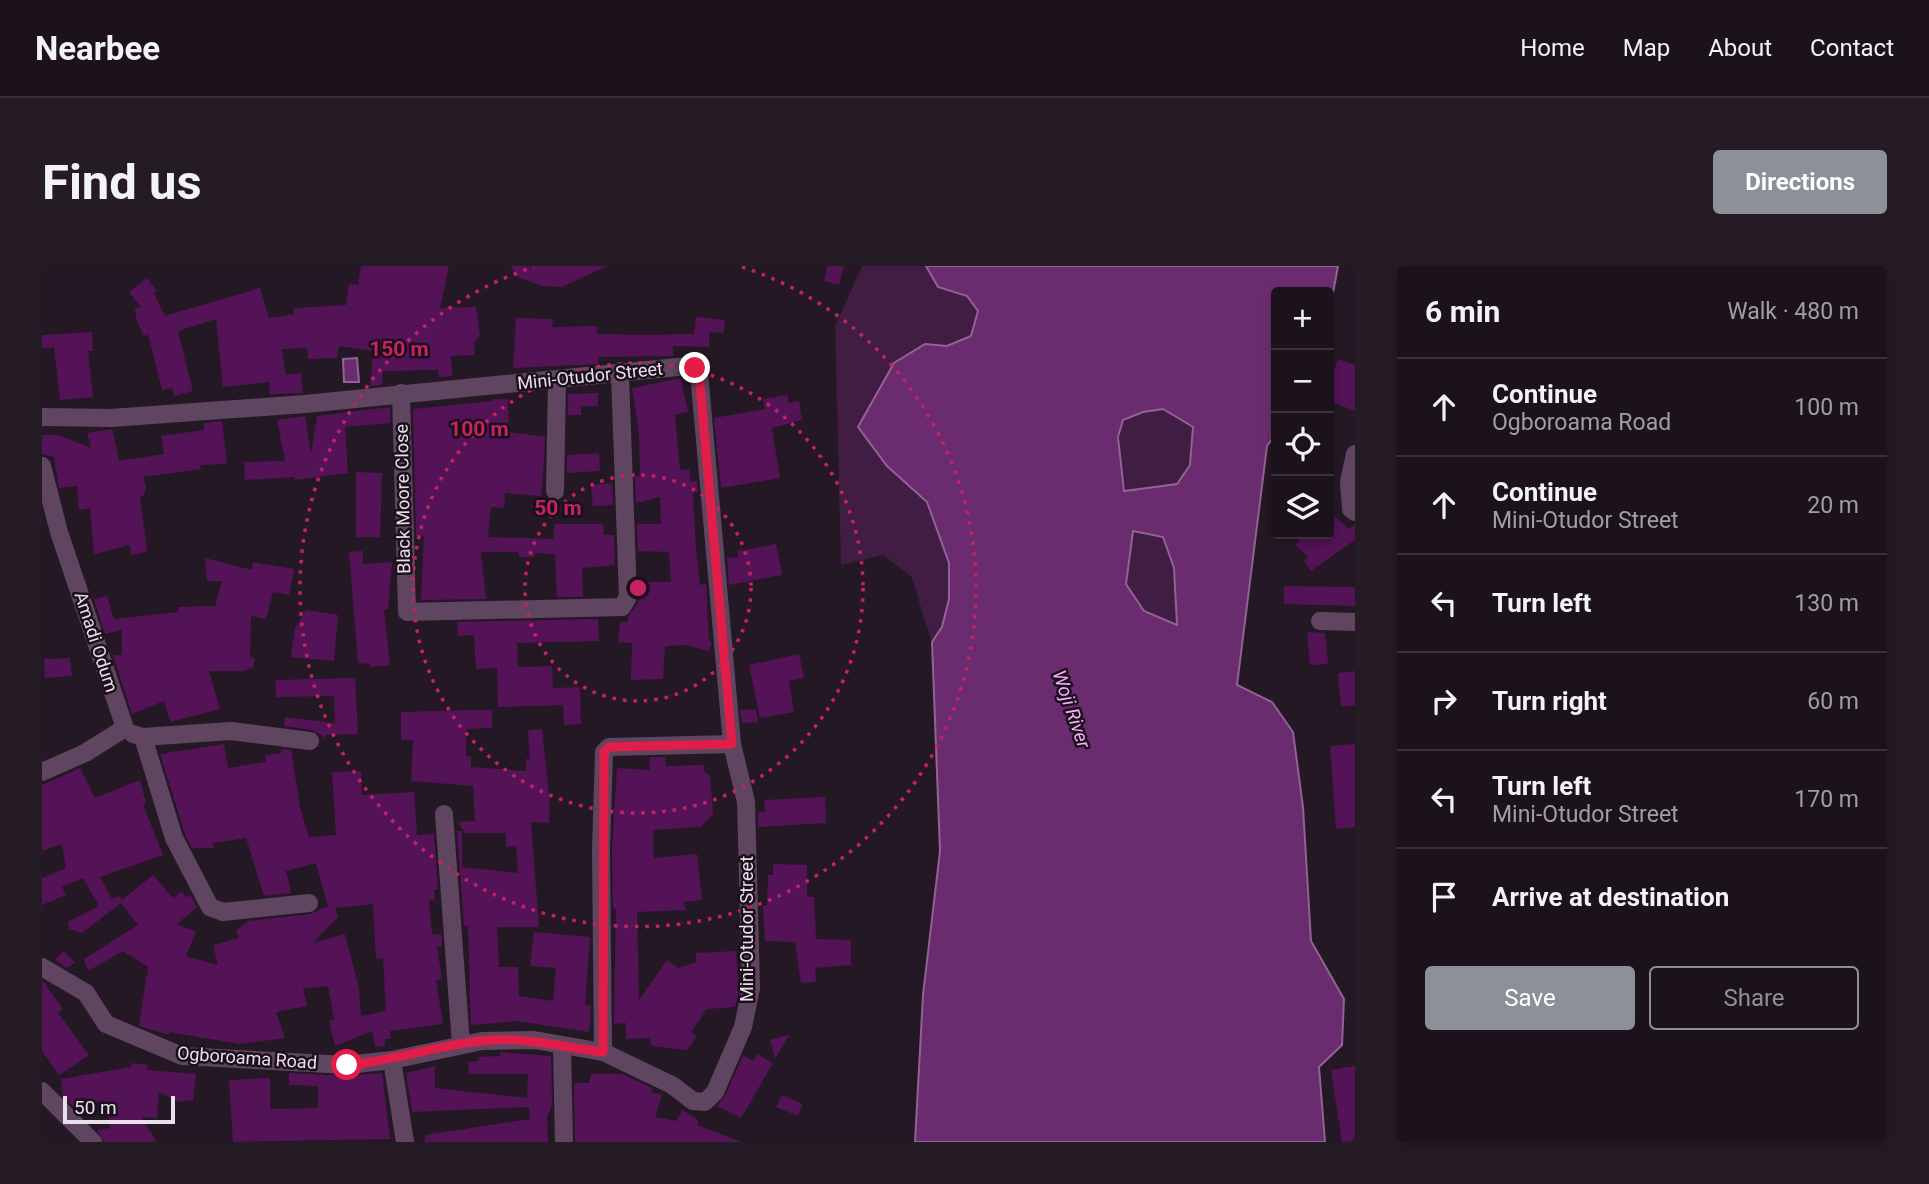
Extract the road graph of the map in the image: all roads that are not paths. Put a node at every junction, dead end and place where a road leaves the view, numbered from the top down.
1 (620, 375) junction
2 (557, 380) junction
3 (401, 393) junction
4 (42, 417) edge
5 (1355, 454) edge
6 (42, 466) edge
7 (555, 491) dead end
8 (1355, 512) edge
9 (1320, 621) dead end
10 (1355, 622) edge
11 (125, 728) junction
12 (143, 737) junction
13 (310, 741) dead end
14 (732, 744) junction
15 (42, 772) edge
16 (444, 814) dead end
17 (309, 903) dead end
18 (42, 967) edge
19 (461, 1044) junction
20 (562, 1047) junction
21 (603, 1052) junction
22 (392, 1060) junction
23 (42, 1091) edge
24 (87, 1141) edge
25 (405, 1142) edge
26 (564, 1142) edge

1 - 2 street, Mini-Otudor Street
1 - 3 street, Black Moore Close
1 - 14 street, Mini-Otudor Street
2 - 3 street, Mini-Otudor Street
2 - 7 street
3 - 4 street, Mini-Otudor Street
5 - 8 street
6 - 11 street, Amadi Odum
9 - 10 street
11 - 12 street
11 - 15 street
12 - 13 street
12 - 17 street
14 - 21 street
14 - 21 street, Mini-Otudor Street
16 - 19 street
18 - 22 street, Ogboroama Road
19 - 20 street, Ogboroama Road
19 - 22 street, Ogboroama Road
20 - 21 street, Mini-Otudor Street
20 - 26 street
22 - 25 street
23 - 24 street

